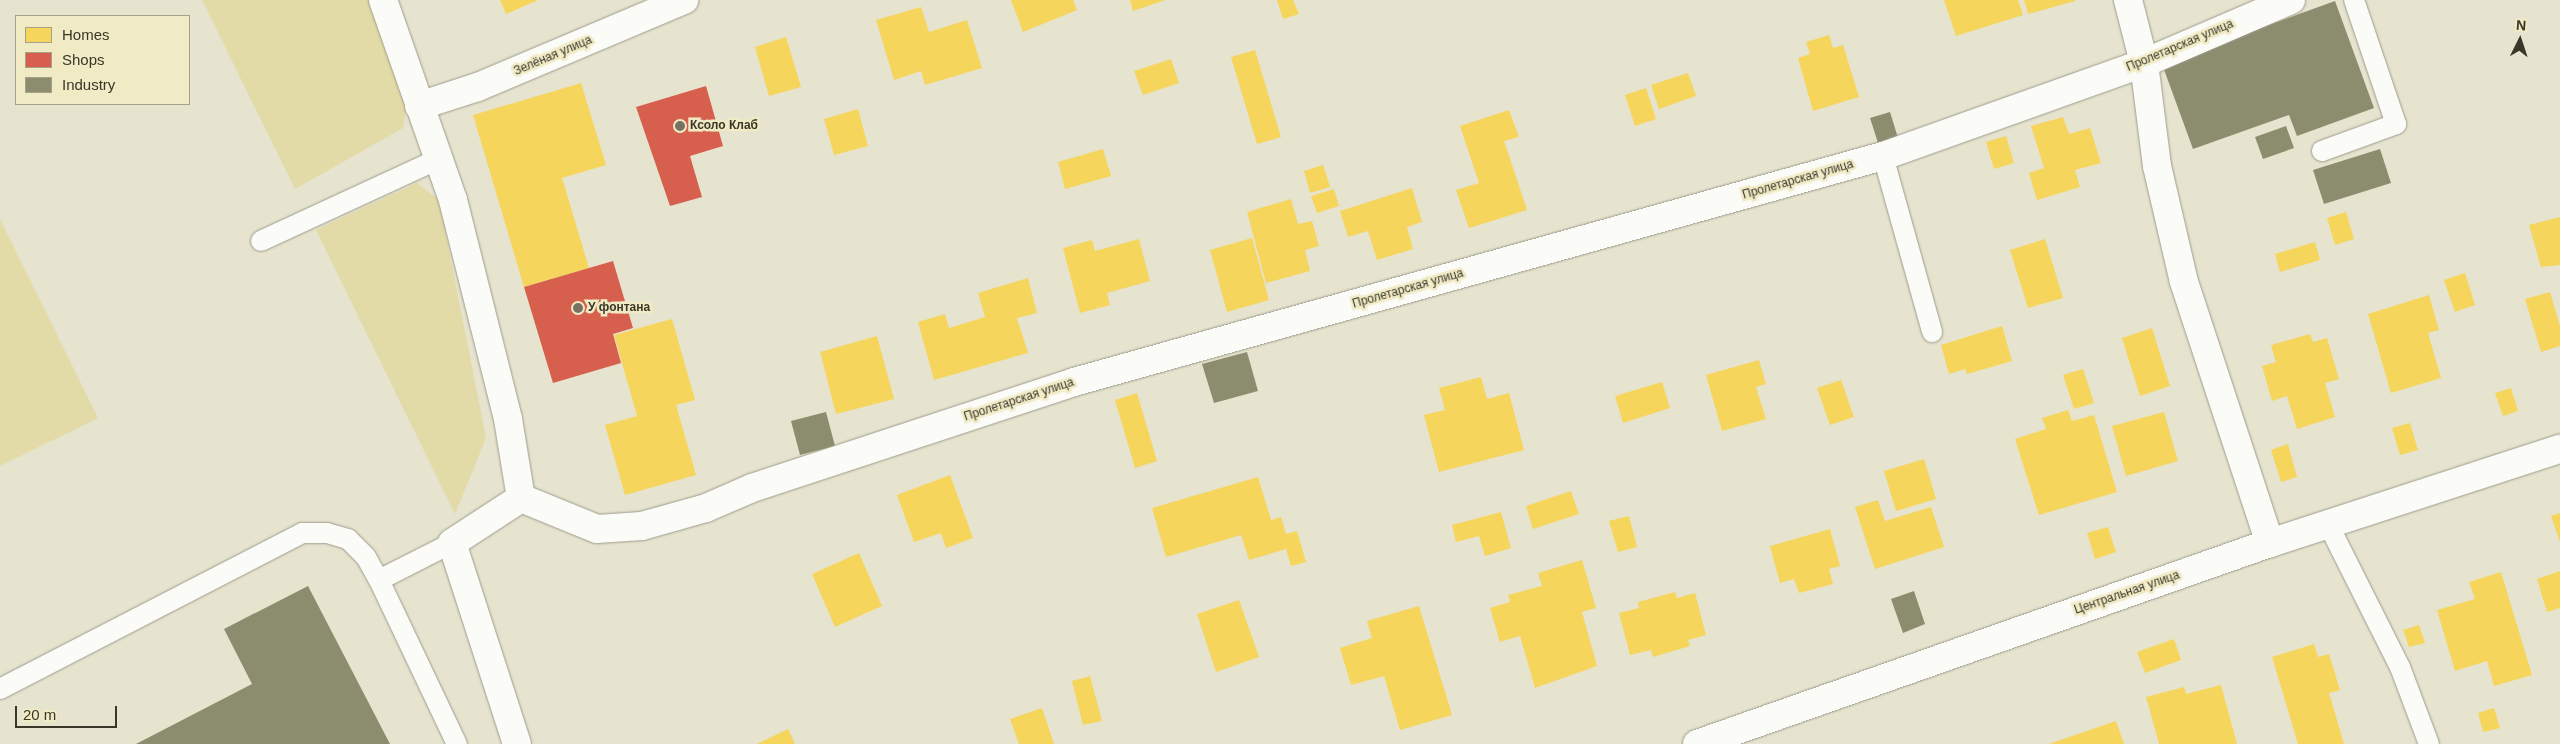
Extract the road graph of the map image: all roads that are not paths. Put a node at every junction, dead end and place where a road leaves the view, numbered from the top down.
1 (383, 0) edge
2 (684, 0) edge
3 (2128, 0) edge
4 (2291, 0) edge
5 (2354, 0) edge
6 (2144, 63) junction
7 (419, 106) junction
8 (2322, 151) dead end
9 (1883, 156) junction
10 (436, 160) junction
11 (261, 241) dead end
12 (1932, 332) dead end
13 (2560, 449) edge
14 (521, 498) junction
15 (2328, 524) junction
16 (452, 543) junction
17 (2270, 543) junction
18 (379, 580) junction
19 (0, 689) edge
20 (457, 744) edge
21 (517, 744) edge
22 (1697, 744) edge
23 (2429, 744) edge

1 - 7 street
2 - 7 street, Зелёная улица
3 - 6 street
4 - 6 street, Пролетарская улица
5 - 8 lane
6 - 9 street, Пролетарская улица
6 - 17 street
7 - 10 street
9 - 12 lane
9 - 14 street, Пролетарская улица
10 - 11 lane
10 - 14 street
13 - 15 street, Центральная улица
14 - 16 street
15 - 17 street, Центральная улица
15 - 23 lane
16 - 18 lane
16 - 21 street
17 - 22 street, Центральная улица
18 - 19 lane
18 - 20 lane

